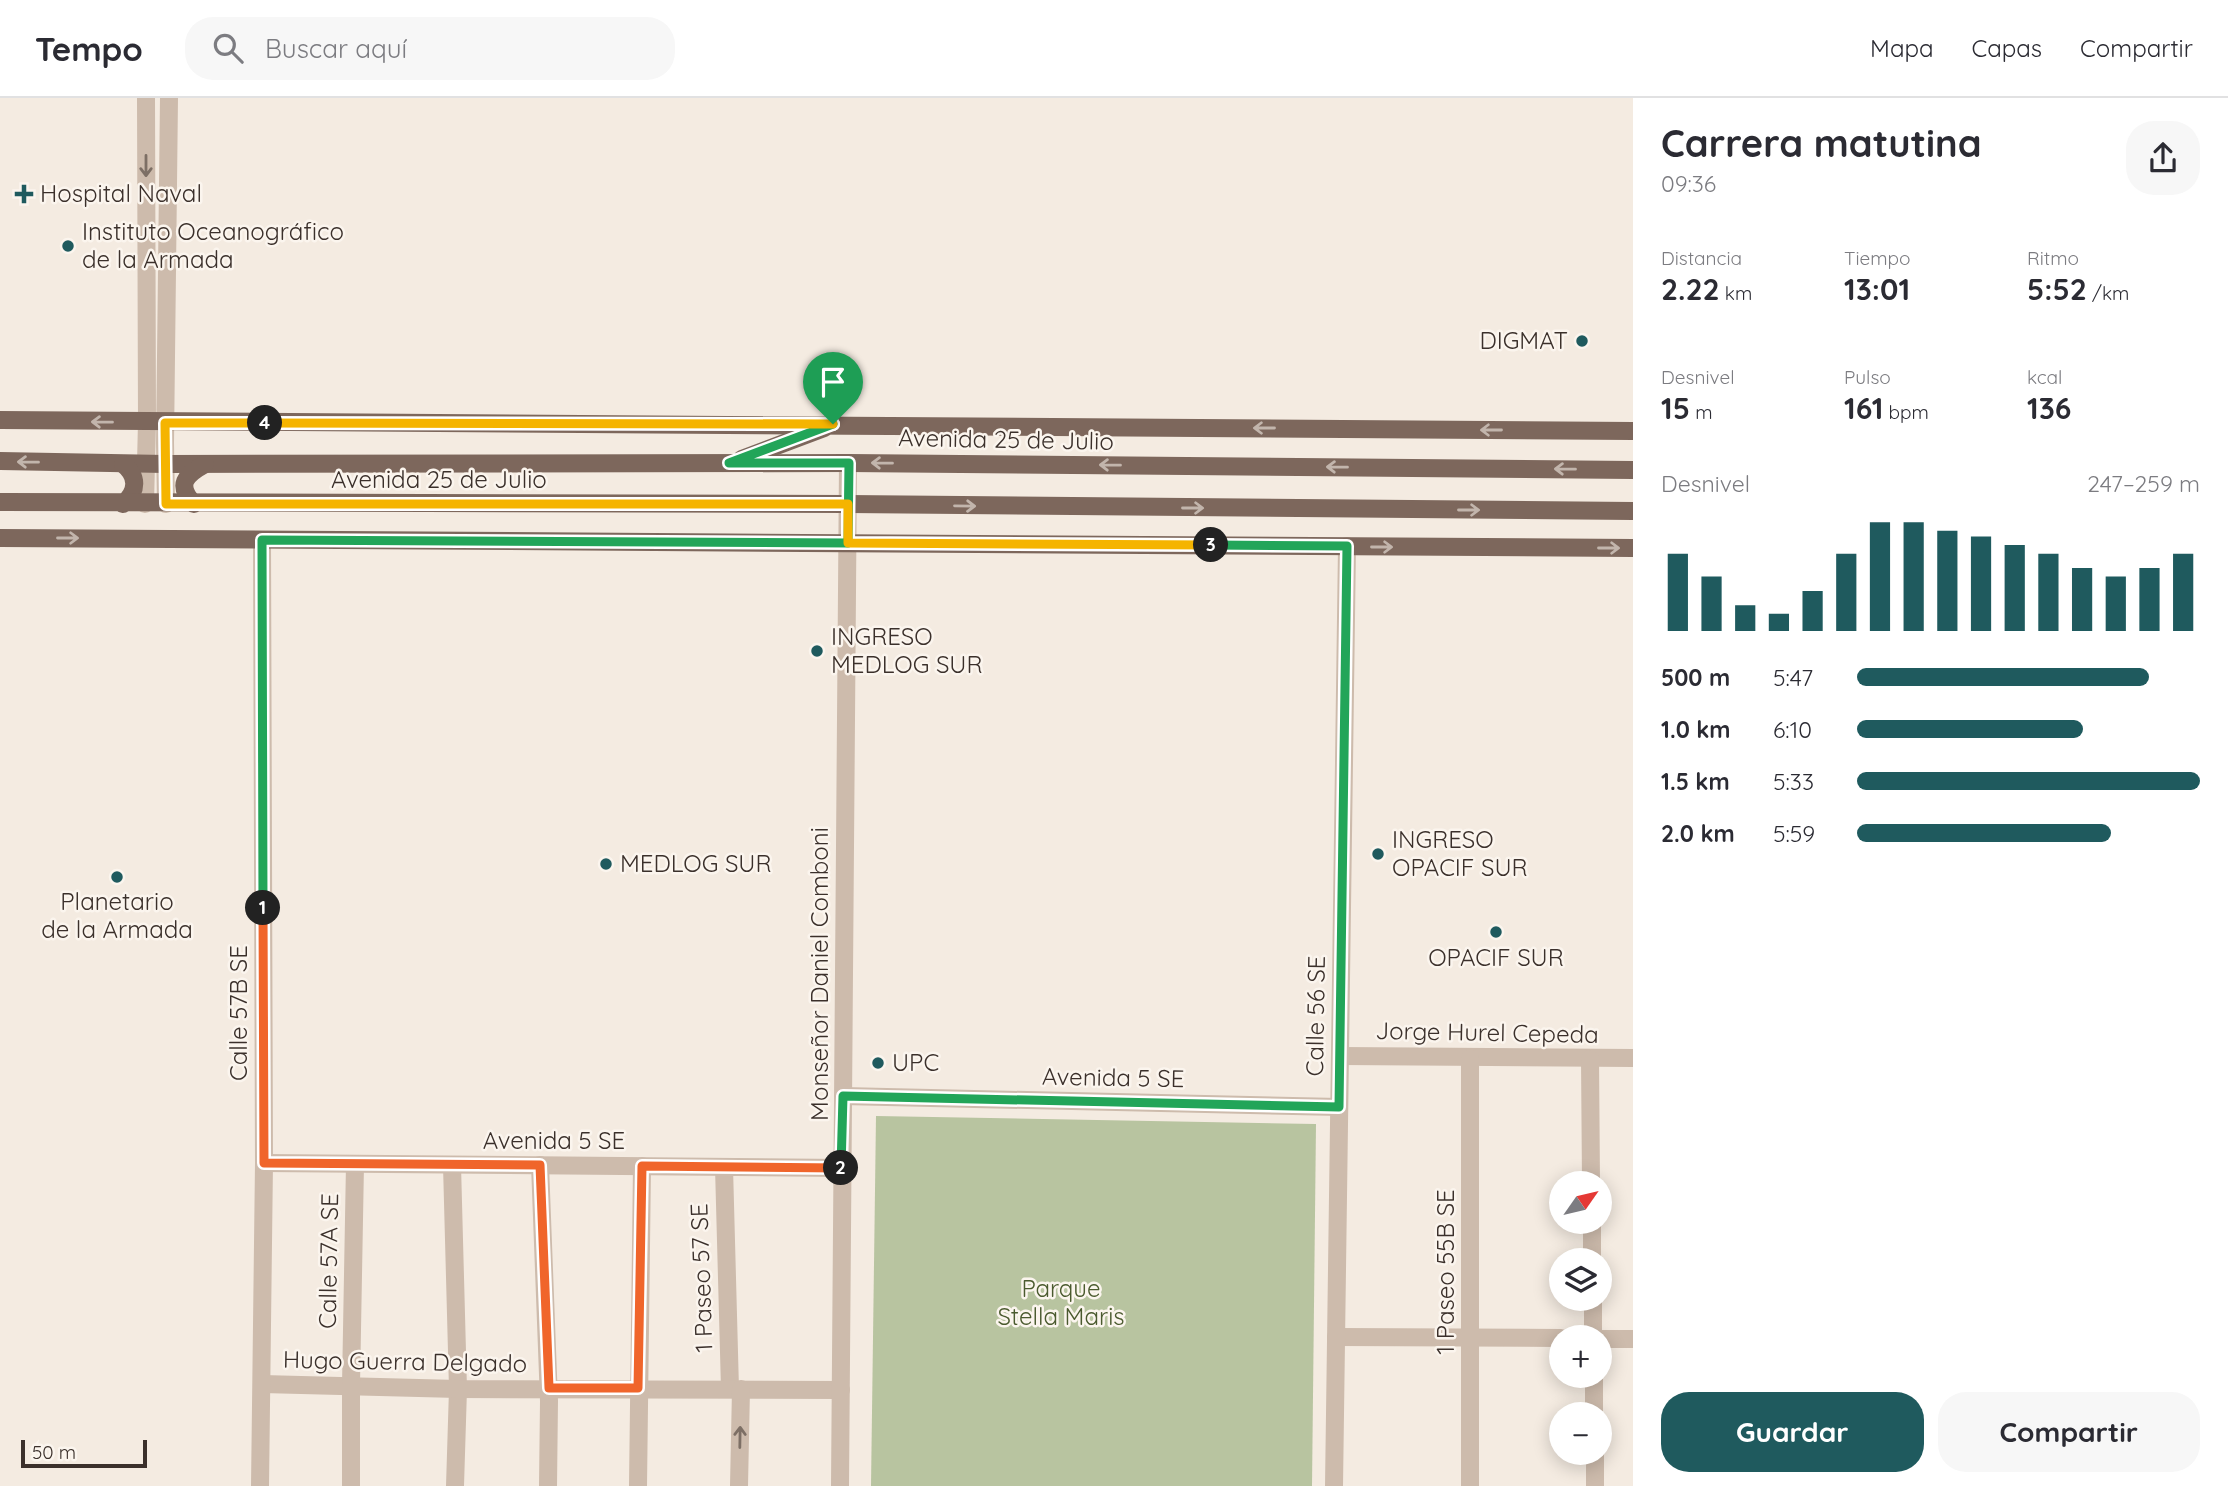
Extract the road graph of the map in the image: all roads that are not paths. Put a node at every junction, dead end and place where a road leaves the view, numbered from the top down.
1 (146, 98) edge
2 (169, 98) edge
3 (146, 307) junction
4 (166, 308) junction
5 (0, 421) edge
6 (147, 422) junction
7 (165, 423) junction
8 (833, 424) junction
9 (1633, 431) edge
10 (0, 461) edge
11 (729, 463) junction
12 (849, 463) junction
13 (123, 464) junction
14 (146, 464) junction
15 (165, 464) junction
16 (205, 464) junction
17 (1633, 470) edge
18 (0, 502) edge
19 (123, 504) junction
20 (145, 504) junction
21 (166, 504) junction
22 (194, 504) junction
23 (848, 504) junction
24 (1633, 511) edge
25 (0, 538) edge
26 (262, 540) junction
27 (848, 543) junction
28 (1347, 546) junction
29 (1633, 548) edge
30 (1341, 1056) junction
31 (1470, 1058) junction
32 (1633, 1058) edge
33 (1590, 1059) junction
34 (843, 1096) junction
35 (1339, 1107) junction
36 (264, 1163) junction
37 (355, 1164) junction
38 (452, 1165) junction
39 (540, 1165) junction
40 (642, 1166) junction
41 (724, 1167) junction
42 (843, 1168) junction
43 (1591, 1171) edge
44 (1336, 1337) junction
45 (1470, 1338) junction
46 (1549, 1338) edge
47 (1612, 1339) edge
48 (1633, 1339) edge
49 (262, 1384) junction
50 (351, 1385) junction
51 (549, 1388) junction
52 (638, 1388) junction
53 (458, 1389) junction
54 (735, 1389) junction
55 (841, 1390) junction
56 (1595, 1465) edge
57 (260, 1486) edge
58 (352, 1486) edge
59 (454, 1486) edge
60 (548, 1486) edge
61 (638, 1486) edge
62 (739, 1486) edge
63 (840, 1486) edge
64 (1334, 1486) edge
65 (1470, 1486) edge
66 (1595, 1486) edge

1 -> 3 street
2 - 4 street
3 - 4 street
3 - 6 street
4 - 7 street
6 -> 5 main road, Avenida 25 de Julio
6 - 7 main road, Avenida 25 de Julio
6 - 14 street
7 - 8 main road, Avenida 25 de Julio
7 - 15 street
9 -> 8 main road, Avenida 25 de Julio
8 - 11 main road
13 -> 10 main road, Avenida 25 de Julio
11 - 12 main road, Avenida 25 de Julio
11 - 16 main road, Avenida 25 de Julio
17 -> 12 main road, Avenida 25 de Julio
12 - 23 street, Monseñor Daniel Comboni
13 - 14 main road, Avenida 25 de Julio
13 - 19 main road
14 - 15 main road, Avenida 25 de Julio
14 - 20 street
15 - 16 main road, Avenida 25 de Julio
15 - 21 street
16 - 22 main road
18 - 19 main road, Avenida 25 de Julio
19 - 20 main road, Avenida 25 de Julio
20 - 21 main road, Avenida 25 de Julio
21 - 22 main road, Avenida 25 de Julio
22 - 23 main road, Avenida 25 de Julio
23 -> 24 main road, Avenida 25 de Julio
23 - 27 street, Monseñor Daniel Comboni
25 -> 26 main road
26 - 27 main road
26 - 36 street, Calle 57B SE
27 - 28 main road
27 - 34 street, Monseñor Daniel Comboni
28 -> 29 main road
28 - 30 street, Calle 56 SE
30 - 31 street, Jorge Hurel Cepeda
30 - 35 street, Calle 56 SE
31 - 33 street, Jorge Hurel Cepeda
31 - 45 street, 1 Paseo 55B SE
32 - 33 street, Jorge Hurel Cepeda
33 - 43 street
34 - 35 street, Avenida 5 SE
34 - 42 street, Monseñor Daniel Comboni
35 - 44 street, Calle 56 SE
36 - 37 street, Avenida 5 SE
36 - 49 street, Calle 57B SE
37 - 38 street, Avenida 5 SE
37 - 50 street, Calle 57A SE
38 - 39 street, Avenida 5 SE
38 - 53 street
39 - 40 street, Avenida 5 SE
39 - 51 street
40 - 41 street, Avenida 5 SE
40 - 52 street
41 - 42 street, Avenida 5 SE
41 - 54 street, 1 Paseo 57 SE
42 - 55 street, Monseñor Daniel Comboni
44 - 45 street
44 - 64 street, Calle 56 SE
45 - 46 street
45 - 65 street, 1 Paseo 55B SE
47 - 48 street
49 - 50 street, Hugo Guerra Delgado
49 - 57 street, Calle 57B SE
50 - 53 street, Hugo Guerra Delgado
50 - 58 street, Calle 57A SE
51 - 52 street, Hugo Guerra Delgado
51 - 53 street, Hugo Guerra Delgado
51 - 60 street
52 - 54 street, Hugo Guerra Delgado
52 - 61 street
53 - 59 street
54 - 55 street, Hugo Guerra Delgado
62 -> 54 street, 1 Paseo 57 SE
55 - 63 street, Monseñor Daniel Comboni
56 - 66 street

